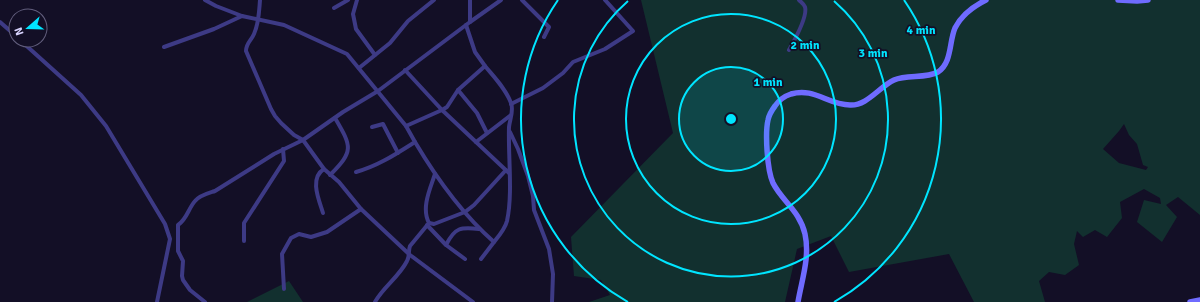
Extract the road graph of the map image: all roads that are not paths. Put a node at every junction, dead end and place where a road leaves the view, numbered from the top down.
1 (205, 0) edge
2 (260, 0) edge
3 (348, 0) edge
4 (357, 0) edge
5 (434, 0) edge
6 (470, 0) edge
7 (501, 0) edge
8 (522, 0) edge
9 (605, 0) edge
10 (799, 0) edge
11 (986, 0) edge
12 (1118, 0) edge
13 (1148, 0) edge
14 (334, 8) dead end
15 (242, 16) junction
16 (259, 20) junction
17 (0, 22) edge
18 (470, 22) junction
19 (466, 25) junction
20 (8, 29) edge
21 (544, 37) dead end
22 (164, 47) dead end
23 (29, 48) edge
24 (789, 50) dead end
25 (375, 55) junction
26 (485, 66) junction
27 (359, 68) junction
28 (405, 70) junction
29 (458, 90) junction
30 (378, 91) junction
31 (511, 104) junction
32 (442, 110) junction
33 (511, 115) junction
34 (335, 118) junction
35 (406, 126) junction
36 (372, 127) dead end
37 (509, 130) junction
38 (487, 133) junction
39 (303, 140) junction
40 (415, 142) junction
41 (476, 142) junction
42 (284, 149) junction
43 (398, 153) junction
44 (324, 169) junction
45 (356, 172) dead end
46 (507, 172) junction
47 (435, 174) junction
48 (330, 175) junction
49 (360, 209) junction
50 (465, 212) junction
51 (323, 213) dead end
52 (428, 224) junction
53 (479, 229) junction
54 (244, 240) dead end
55 (494, 242) junction
56 (446, 245) junction
57 (410, 255) junction
58 (465, 259) dead end
59 (481, 260) dead end
60 (284, 289) dead end
61 (1200, 300) edge
62 (157, 302) edge
63 (205, 302) edge
64 (375, 302) edge
65 (473, 302) edge
66 (552, 302) edge
67 (798, 302) edge
68 (1190, 302) edge

1 - 15 street
2 - 16 street
3 - 14 street
4 - 25 street
5 - 25 street
6 - 18 street
7 - 18 street
8 - 21 street
9 - 31 street
10 - 24 street
11 - 67 main road
12 - 13 main road
15 - 16 street
15 - 22 street
16 - 27 street
16 - 39 street
17 - 20 street
18 - 19 street
19 - 26 street
19 - 28 street
23 - 62 street
25 - 27 street
26 - 29 street
26 - 31 street
27 - 30 street
28 - 30 street
28 - 32 street
29 - 32 street
29 - 38 street
30 - 34 street
30 - 35 street
31 - 33 street
32 - 35 street
32 - 41 street
33 - 37 street
33 - 38 street
34 - 39 street
34 - 48 street
35 - 40 street
36 - 43 street
37 - 46 street
37 - 66 street
38 - 41 street
39 - 42 street
39 - 44 street
40 - 43 street
40 - 47 street
41 - 46 street
42 - 54 street
42 - 63 street
43 - 45 street
44 - 48 street
44 - 51 street
46 - 50 street
46 - 55 street
47 - 50 street
47 - 52 street
48 - 49 street
49 - 57 street
49 - 60 street
50 - 52 street
50 - 53 street
52 - 56 street
52 - 57 street
53 - 55 street
53 - 56 street
55 - 59 street
56 - 58 street
57 - 64 street
57 - 65 street
61 - 68 main road

